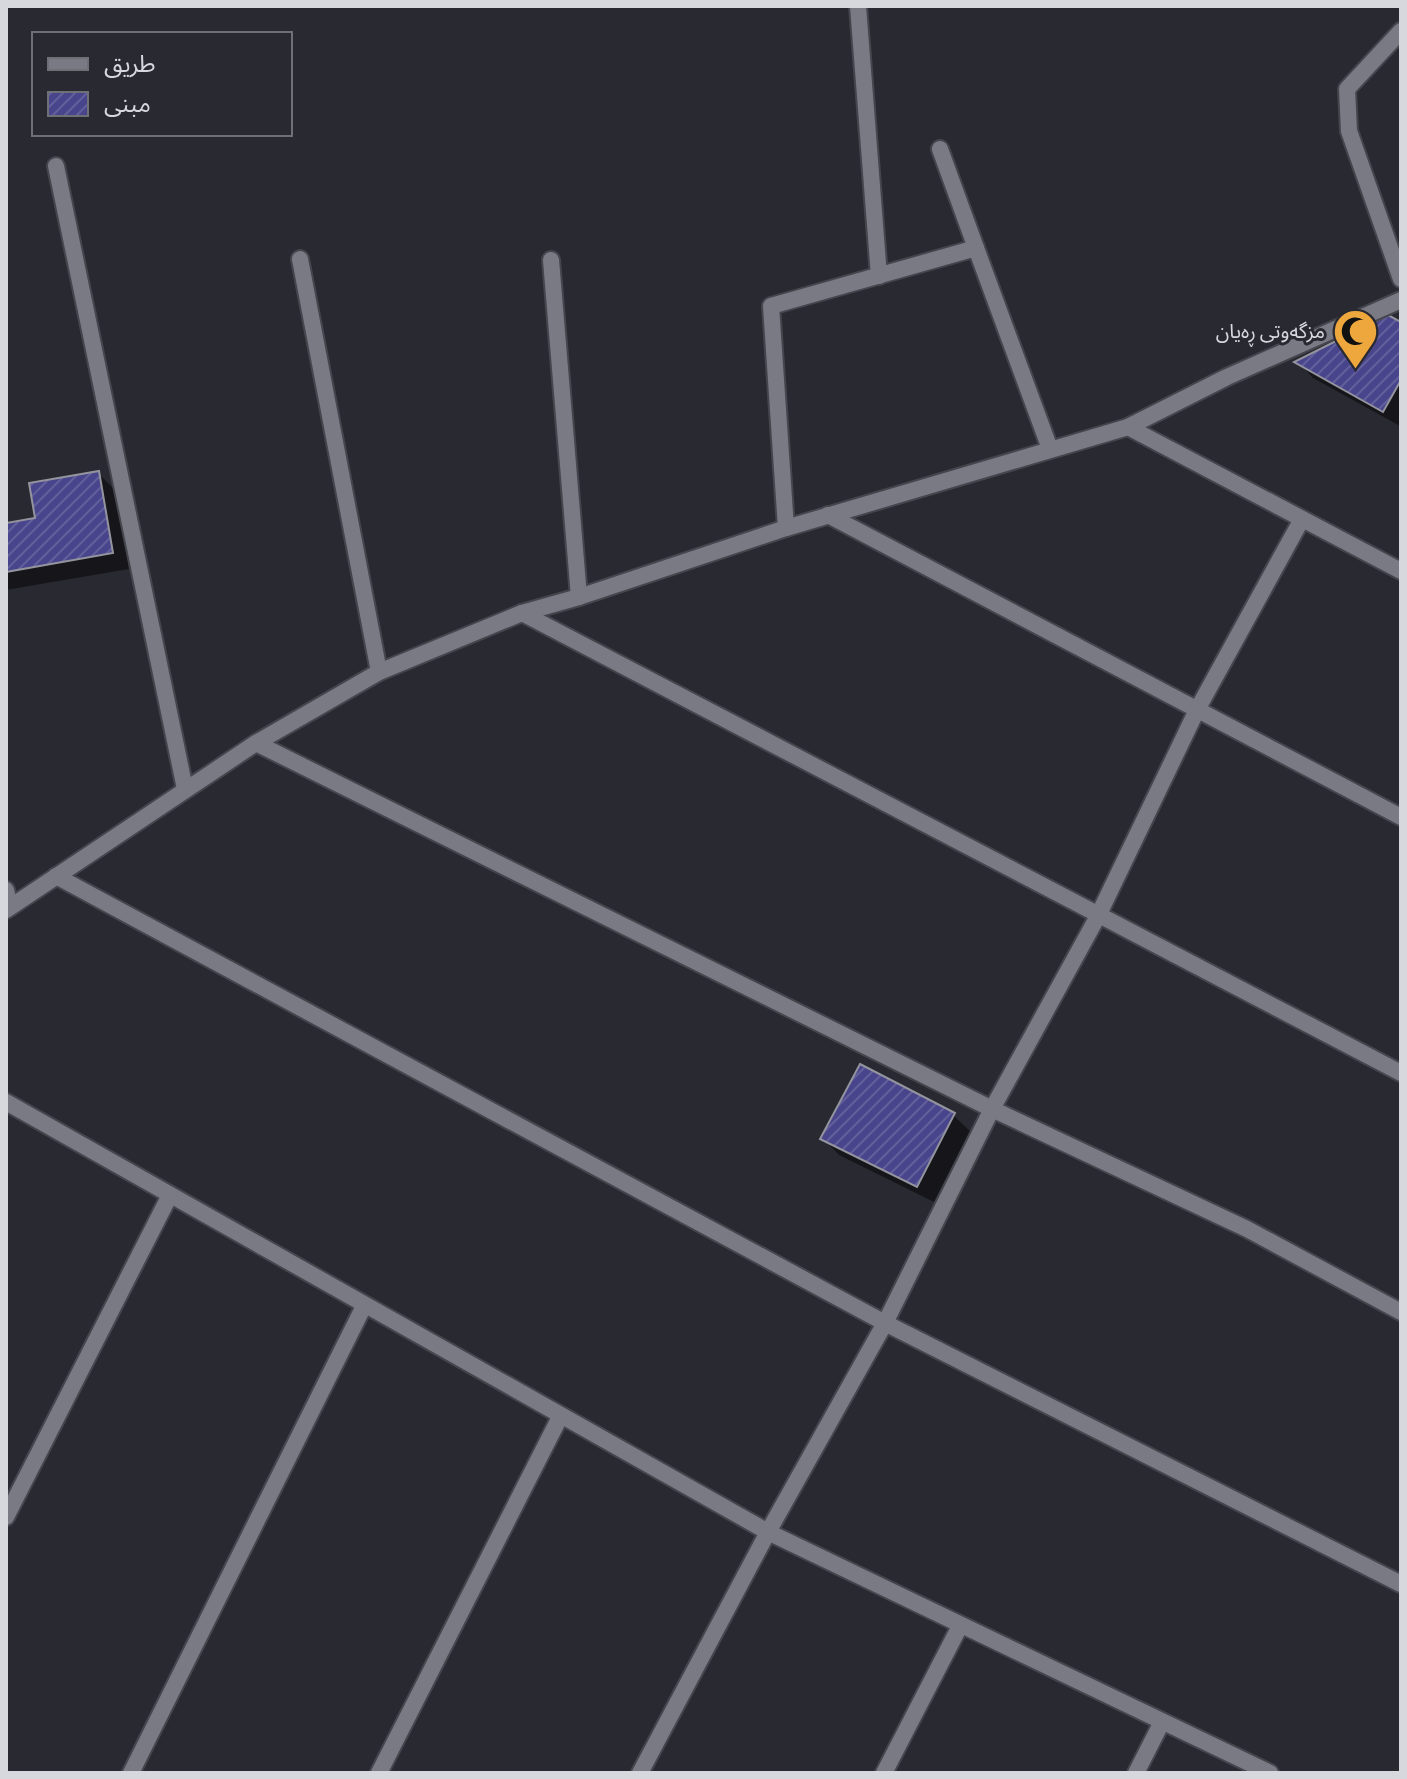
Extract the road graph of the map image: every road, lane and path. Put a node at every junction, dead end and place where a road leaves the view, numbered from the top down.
1 (858, 6) edge
2 (1401, 31) edge
3 (940, 149) dead end
4 (56, 166) dead end
5 (976, 248) junction
6 (300, 259) dead end
7 (551, 260) dead end
8 (879, 276) junction
9 (1401, 279) edge
10 (1398, 305) edge
11 (1128, 427) junction
12 (1050, 449) junction
13 (828, 515) junction
14 (1302, 519) junction
15 (786, 528) junction
16 (1401, 571) edge
17 (579, 597) junction
18 (522, 613) junction
19 (379, 672) junction
20 (1197, 710) junction
21 (256, 743) junction
22 (185, 789) junction
23 (1401, 817) edge
24 (56, 876) junction
25 (6, 890) edge
26 (8, 908) edge
27 (1098, 916) junction
28 (1401, 1073) edge
29 (6, 1102) edge
30 (992, 1109) junction
31 (170, 1195) junction
32 (364, 1306) junction
33 (1401, 1312) edge
34 (885, 1323) junction
35 (560, 1417) junction
36 (6, 1517) edge
37 (768, 1532) junction
38 (1401, 1584) edge
39 (960, 1626) junction
40 (1162, 1722) junction
41 (131, 1773) edge
42 (379, 1773) edge
43 (640, 1773) edge
44 (884, 1773) edge
45 (1136, 1773) edge
46 (1270, 1773) edge

1 - 8 street
2 - 9 street
3 - 5 street
4 - 22 street
5 - 8 street
5 - 12 street
6 - 19 street
7 - 17 street
8 - 15 street
10 - 11 street
11 - 12 street
11 - 14 street
12 - 13 street
13 - 15 street
13 - 20 street
14 - 16 street
14 - 20 street
15 - 17 street
17 - 18 street
18 - 19 street
18 - 27 street
19 - 21 street
20 - 23 street
20 - 27 street
21 - 22 street
21 - 30 street
22 - 24 street
24 - 26 street
24 - 34 street
25 - 26 street
27 - 28 street
27 - 30 street
29 - 31 street
30 - 33 street
30 - 34 street
31 - 32 street
31 - 36 street
32 - 35 street
32 - 41 street
34 - 37 street
34 - 38 street
35 - 37 street
35 - 42 street
37 - 39 street
37 - 43 street
39 - 40 street
39 - 44 street
40 - 45 street
40 - 46 street

